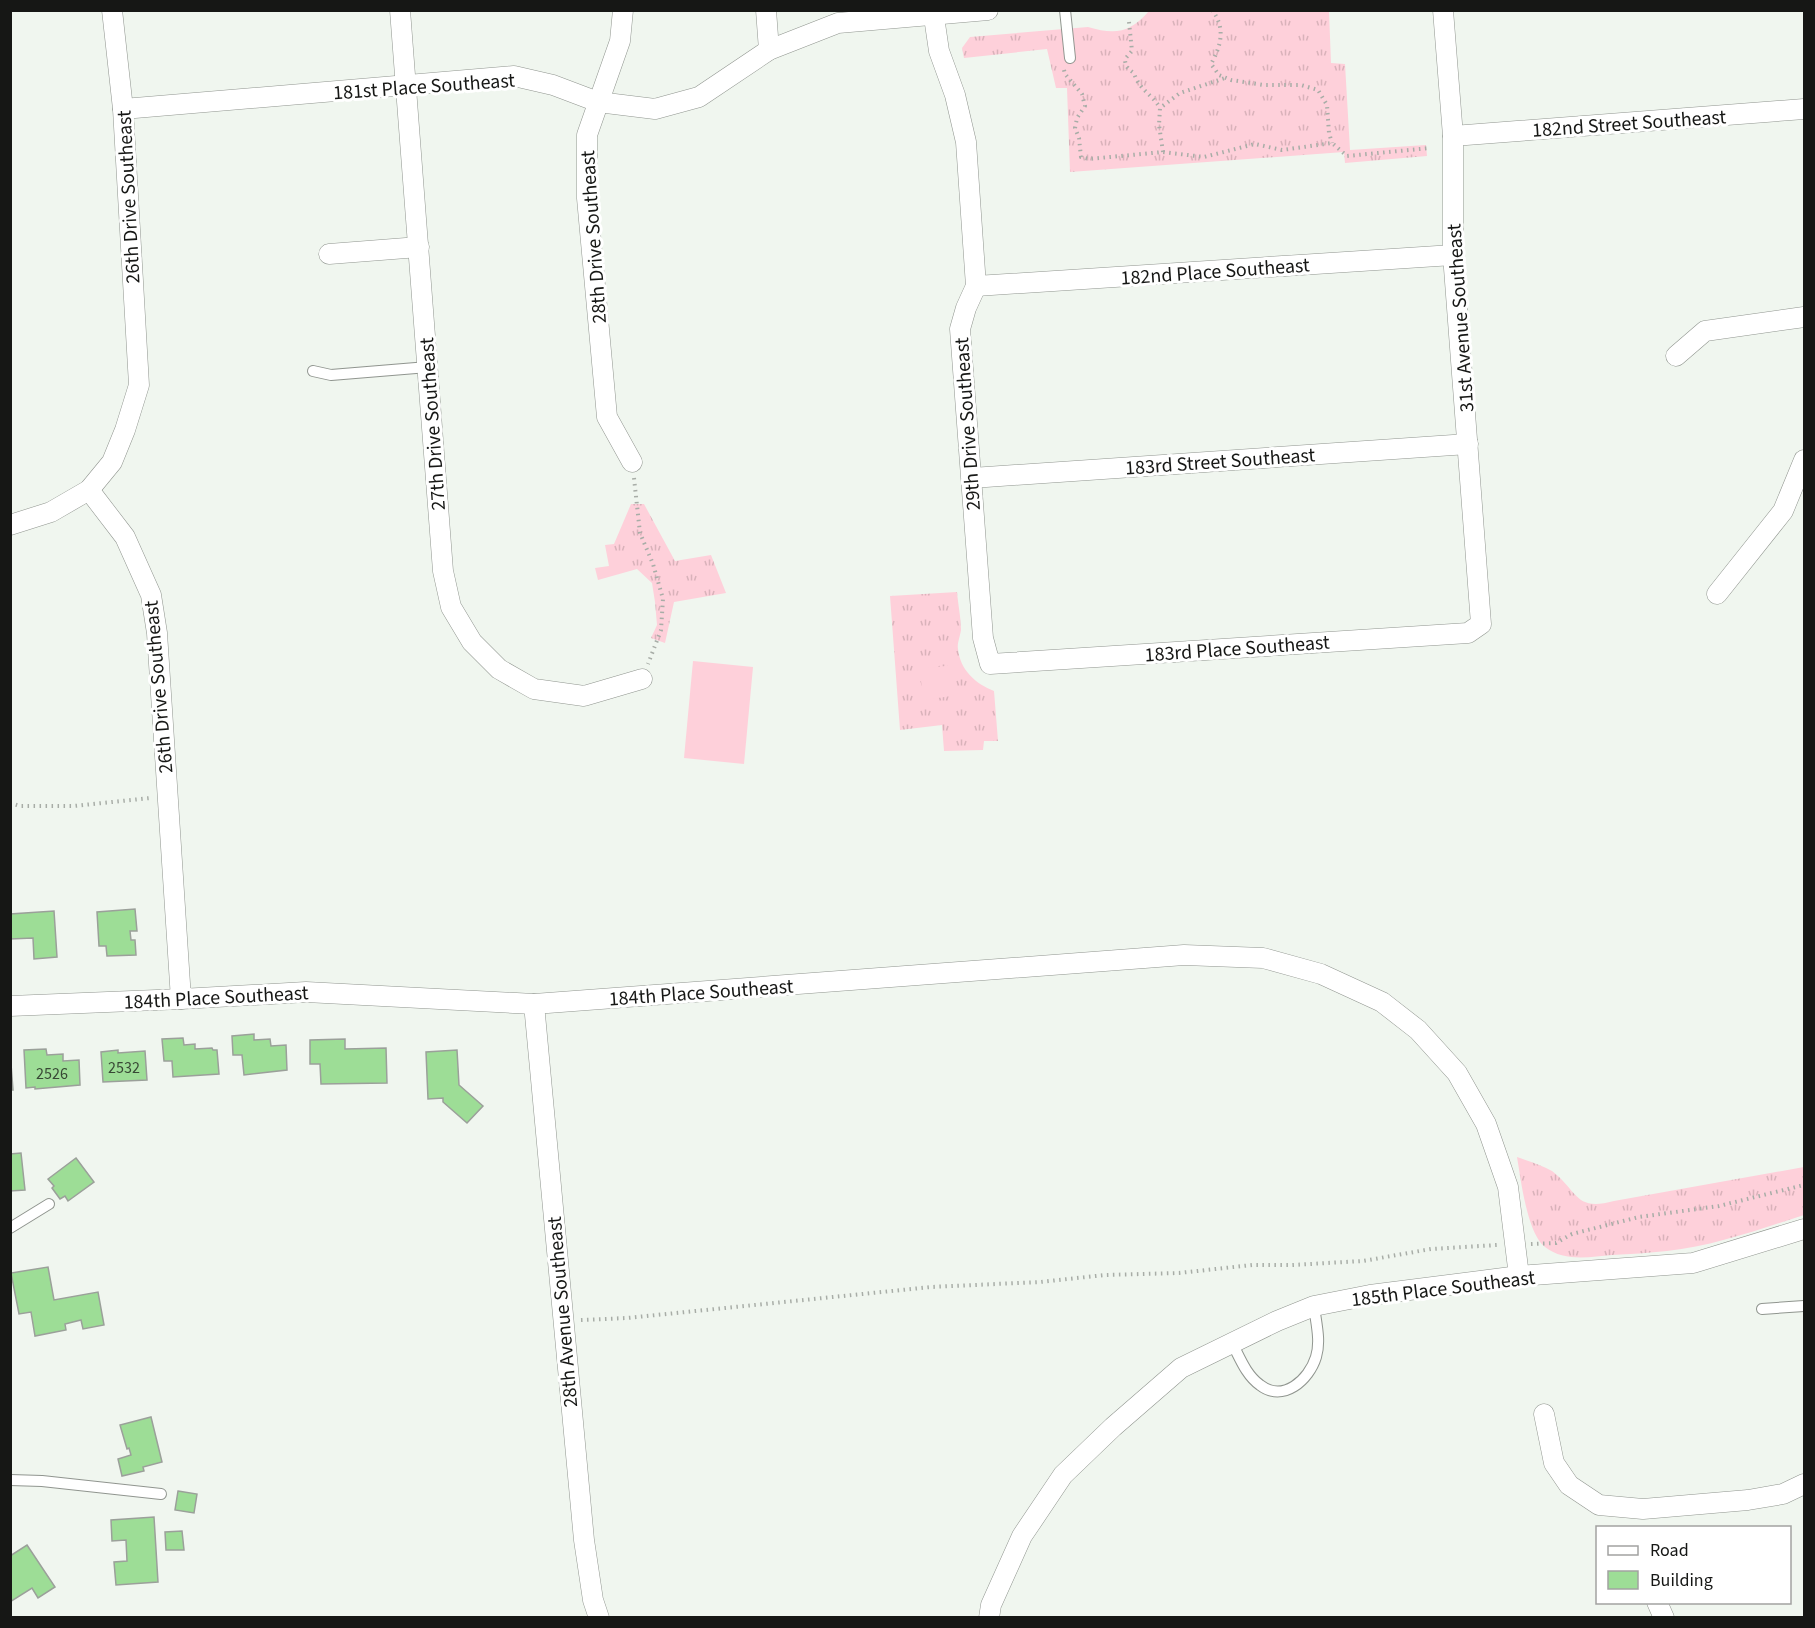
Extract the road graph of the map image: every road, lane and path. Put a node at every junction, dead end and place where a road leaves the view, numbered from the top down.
1 (112, 10) edge
2 (400, 10) edge
3 (623, 10) edge
4 (766, 10) edge
5 (988, 10) edge
6 (1065, 10) edge
7 (1212, 10) edge
8 (1443, 10) edge
9 (934, 13) edge
10 (1129, 22) dead end
11 (769, 50) junction
12 (1067, 61) joint
13 (1225, 78) junction
14 (406, 86) junction
15 (597, 102) junction
16 (1160, 108) junction
17 (123, 109) junction
18 (1804, 109) edge
19 (1453, 136) junction
20 (1332, 143) junction
21 (1430, 148) dead end
22 (1163, 152) junction
23 (419, 247) junction
24 (329, 254) dead end
25 (1453, 255) junction
26 (976, 286) junction
27 (1804, 317) edge
28 (1676, 356) dead end
29 (428, 367) junction
30 (313, 371) dead end
31 (1468, 444) junction
32 (1804, 460) edge
33 (632, 462) joint
34 (972, 478) junction
35 (89, 490) junction
36 (10, 525) edge
37 (1717, 594) dead end
38 (1481, 624) joint
39 (990, 664) joint
40 (642, 679) joint
41 (168, 795) junction
42 (10, 803) edge
43 (181, 999) junction
44 (534, 1004) junction
45 (10, 1006) edge
46 (1804, 1185) edge
47 (49, 1204) dead end
48 (10, 1228) edge
49 (1804, 1230) edge
50 (1515, 1244) junction
51 (1519, 1276) junction
52 (1314, 1306) junction
53 (1804, 1306) edge
54 (1762, 1309) dead end
55 (563, 1321) junction
56 (1232, 1343) junction
57 (1544, 1414) dead end
58 (10, 1480) edge
59 (1804, 1484) edge
60 (161, 1494) dead end
61 (1644, 1518) edge
62 (600, 1617) edge
63 (989, 1617) edge

1 - 17 street, 26th Drive Southeast
2 - 14 street, 27th Drive Southeast
3 - 15 street, 28th Drive Southeast
4 - 11 street
5 - 9 street, 181st Place Southeast
6 - 12 lane
7 - 13 path
8 - 19 street, 31st Avenue Southeast
9 - 11 street, 181st Place Southeast
9 - 26 street, 29th Drive Southeast
10 - 16 path
11 - 15 street, 181st Place Southeast
12 - 22 path
13 - 16 path
13 - 20 path
14 - 15 street, 181st Place Southeast
14 - 17 street, 181st Place Southeast
14 - 23 street, 27th Drive Southeast
15 - 33 street, 28th Drive Southeast
16 - 22 path
17 - 35 street, 26th Drive Southeast
18 - 19 street, 182nd Street Southeast
19 - 25 street, 31st Avenue Southeast
20 - 21 path
20 - 22 path
23 - 24 street
23 - 29 street, 27th Drive Southeast
25 - 26 street, 182nd Place Southeast
25 - 31 street, 31st Avenue Southeast
26 - 34 street, 29th Drive Southeast
27 - 28 street
29 - 30 lane
29 - 40 street, 27th Drive Southeast
31 - 34 street, 183rd Street Southeast
31 - 38 street, 31st Avenue Southeast
32 - 37 street
33 - 40 path
34 - 39 street, 29th Drive Southeast
35 - 36 street
35 - 41 street, 26th Drive Southeast
38 - 39 street, 183rd Place Southeast
41 - 42 path
41 - 43 street, 26th Drive Southeast
43 - 44 street, 184th Place Southeast
43 - 45 street, 184th Place Southeast
44 - 50 street, 184th Place Southeast
44 - 55 street, 28th Avenue Southeast
46 - 50 path
47 - 48 lane
49 - 51 street, 185th Place Southeast
50 - 51 street
50 - 55 path
51 - 52 street, 185th Place Southeast
52 - 56 street, 185th Place Southeast
52 - 56 lane
53 - 54 lane
55 - 62 street, 28th Avenue Southeast
56 - 63 street, 185th Place Southeast
57 - 61 street
58 - 60 lane
59 - 61 street

